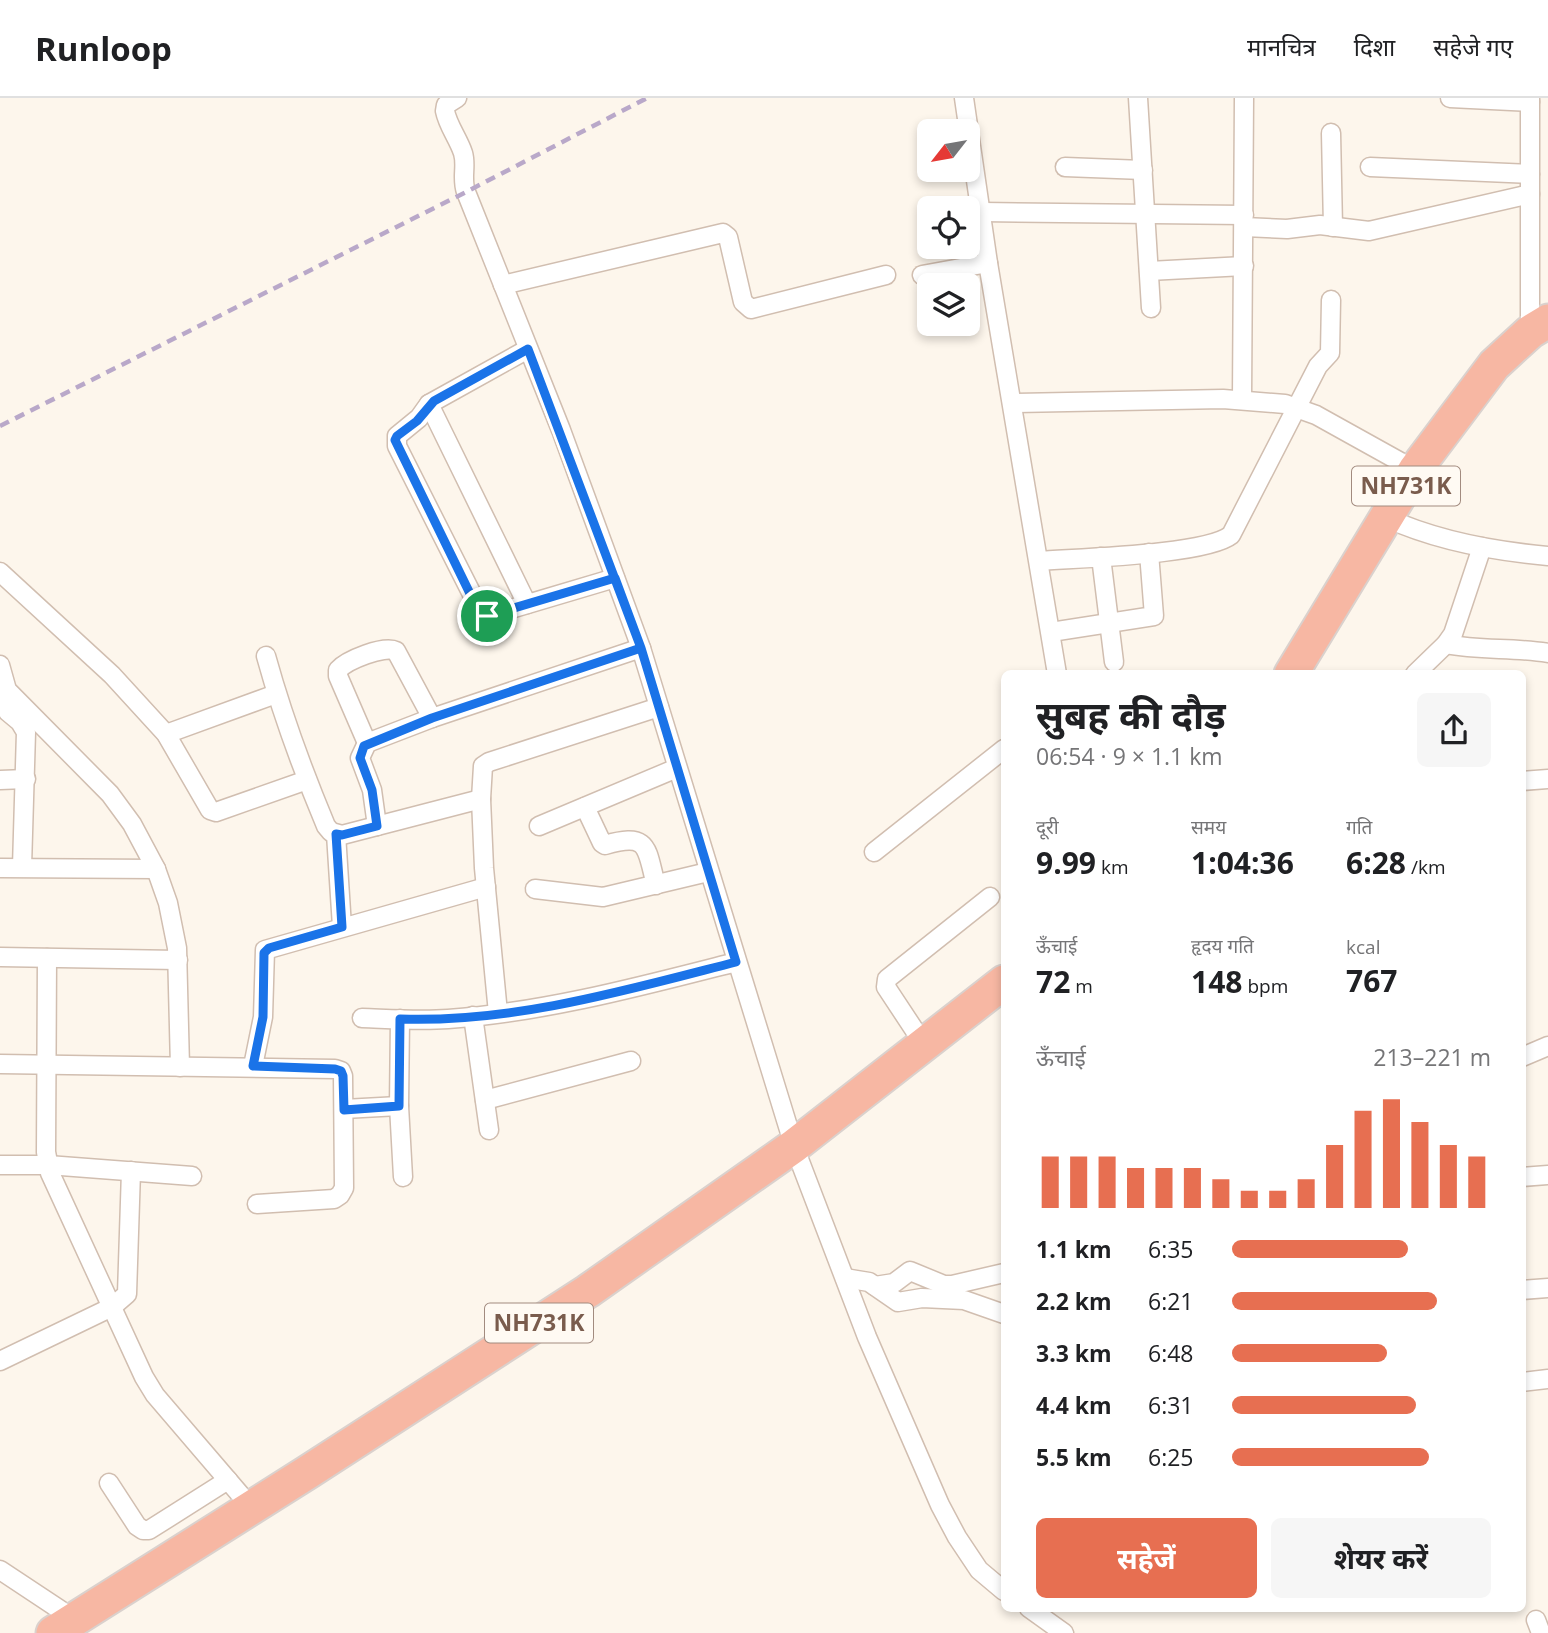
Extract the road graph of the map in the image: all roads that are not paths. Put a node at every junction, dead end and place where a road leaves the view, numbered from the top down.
1 (457, 98) edge
2 (964, 98) edge
3 (1138, 98) edge
4 (1244, 98) edge
5 (1450, 98) edge
6 (1530, 100) edge
7 (1331, 133) dead end
8 (1065, 167) dead end
9 (1370, 167) dead end
10 (1143, 170) junction
11 (1530, 174) junction
12 (1530, 194) junction
13 (982, 212) junction
14 (1146, 215) junction
15 (1244, 221) junction
16 (1333, 227) junction
17 (988, 263) junction
18 (1244, 266) junction
19 (1149, 271) junction
20 (933, 273) edge
21 (886, 275) dead end
22 (503, 285) junction
23 (1331, 300) dead end
24 (1151, 308) dead end
25 (1539, 326) edge
26 (528, 349) junction
27 (1242, 399) junction
28 (1012, 403) junction
29 (429, 404) junction
30 (1298, 408) junction
31 (1415, 470) junction
32 (1387, 518) junction
33 (1482, 547) junction
34 (1149, 553) junction
35 (1548, 556) edge
36 (1101, 557) junction
37 (1040, 561) junction
38 (0, 572) edge
39 (615, 578) junction
40 (527, 604) junction
41 (1109, 624) junction
42 (1051, 632) junction
43 (1446, 644) junction
44 (641, 648) junction
45 (1548, 653) edge
46 (266, 656) dead end
47 (1114, 662) dead end
48 (0, 665) edge
49 (1056, 670) edge
50 (1293, 670) edge
51 (1419, 670) edge
52 (7, 690) junction
53 (276, 694) junction
54 (659, 707) junction
55 (432, 718) junction
56 (166, 734) junction
57 (367, 743) junction
58 (1001, 751) edge
59 (677, 768) junction
60 (26, 779) junction
61 (1548, 779) edge
62 (0, 780) edge
63 (307, 780) junction
64 (1526, 781) edge
65 (481, 799) junction
66 (585, 807) junction
67 (377, 826) junction
68 (539, 826) dead end
69 (336, 834) junction
70 (874, 852) dead end
71 (0, 867) edge
72 (22, 867) junction
73 (156, 869) junction
74 (708, 872) junction
75 (656, 885) junction
76 (486, 887) junction
77 (535, 889) dead end
78 (989, 897) dead end
79 (342, 927) junction
80 (0, 957) edge
81 (47, 958) junction
82 (178, 960) junction
83 (736, 962) junction
84 (1001, 984) edge
85 (498, 1013) junction
86 (473, 1016) junction
87 (362, 1018) dead end
88 (400, 1019) junction
89 (923, 1043) junction
90 (1548, 1046) edge
91 (1526, 1055) edge
92 (631, 1061) dead end
93 (0, 1064) edge
94 (45, 1065) junction
95 (253, 1066) junction
96 (180, 1067) junction
97 (485, 1100) junction
98 (399, 1106) junction
99 (344, 1110) junction
100 (489, 1130) dead end
101 (794, 1146) junction
102 (0, 1165) edge
103 (48, 1165) junction
104 (131, 1171) junction
105 (1548, 1175) edge
106 (192, 1176) dead end
107 (403, 1177) dead end
108 (1526, 1177) edge
109 (257, 1204) dead end
110 (1001, 1274) edge
111 (845, 1278) junction
112 (875, 1286) junction
113 (1548, 1288) edge
114 (1526, 1290) edge
115 (112, 1307) junction
116 (1001, 1313) edge
117 (0, 1361) edge
118 (1548, 1379) edge
119 (1526, 1382) edge
120 (228, 1480) junction
121 (109, 1483) dead end
122 (250, 1506) junction
123 (0, 1570) edge
124 (1001, 1589) edge
125 (1034, 1612) edge
126 (63, 1626) edge
127 (1063, 1633) edge

1 - 22 street
2 - 13 street
3 - 10 street
4 - 15 street
5 - 6 street
6 - 11 street
7 - 16 street
8 - 10 street
9 - 11 street
10 - 14 street
11 - 12 street
12 - 16 street
12 - 25 street
13 - 14 street
13 - 17 street
14 - 15 street
14 - 19 street
15 - 16 street
15 - 18 street
17 - 20 street
17 - 28 street
18 - 19 street
18 - 27 street
19 - 24 street
21 - 22 street
22 - 26 street
23 - 30 street
25 - 31 highway, NH731K
26 - 29 street
26 - 39 street
27 - 28 street
27 - 30 street
28 - 37 street
29 - 40 street
29 - 40 street
30 - 31 street
30 - 34 street
31 - 32 highway, NH731K
32 - 33 street
32 - 50 highway, NH731K
33 - 35 street
33 - 43 street
34 - 36 street
34 - 41 street
36 - 37 street
36 - 41 street
37 - 42 street
38 - 56 street
39 - 40 street
39 - 44 street
41 - 42 street
41 - 47 street
42 - 49 street
43 - 45 street
43 - 51 street
44 - 54 street
44 - 55 street
46 - 53 street
48 - 52 street
52 - 60 street
52 - 73 street
53 - 56 street
53 - 63 street
54 - 59 street
54 - 65 street
55 - 57 street
55 - 57 street
56 - 63 street
57 - 67 street
58 - 70 street
59 - 66 street
59 - 74 street
60 - 62 street
60 - 72 street
61 - 64 street
63 - 69 street
65 - 67 street
65 - 76 street
66 - 68 street
66 - 75 street
67 - 69 street
69 - 79 street
71 - 72 street
72 - 73 street
73 - 82 street
74 - 75 street
74 - 83 street
75 - 77 street
76 - 79 street
76 - 85 street
78 - 89 street
79 - 95 street
80 - 81 street
81 - 82 street
81 - 94 street
82 - 96 street
83 - 85 street
83 - 101 street
84 - 89 highway, NH731K
85 - 86 street
86 - 88 street
86 - 97 street
87 - 88 street
88 - 98 street
89 - 101 highway, NH731K
90 - 91 street
92 - 97 street
93 - 94 street
94 - 96 street
94 - 103 street
95 - 96 street
95 - 99 street
97 - 100 street
98 - 99 street
98 - 107 street
99 - 109 street
101 - 111 street
101 - 122 highway, NH731K
102 - 103 street
103 - 104 street
103 - 115 street
104 - 106 street
104 - 115 street
105 - 108 street
110 - 112 street
111 - 112 street
111 - 124 street
112 - 116 street
113 - 114 street
115 - 117 street
115 - 120 street
118 - 119 street
120 - 121 street
120 - 122 street
122 - 126 highway, NH731K
123 - 126 street
125 - 127 street

